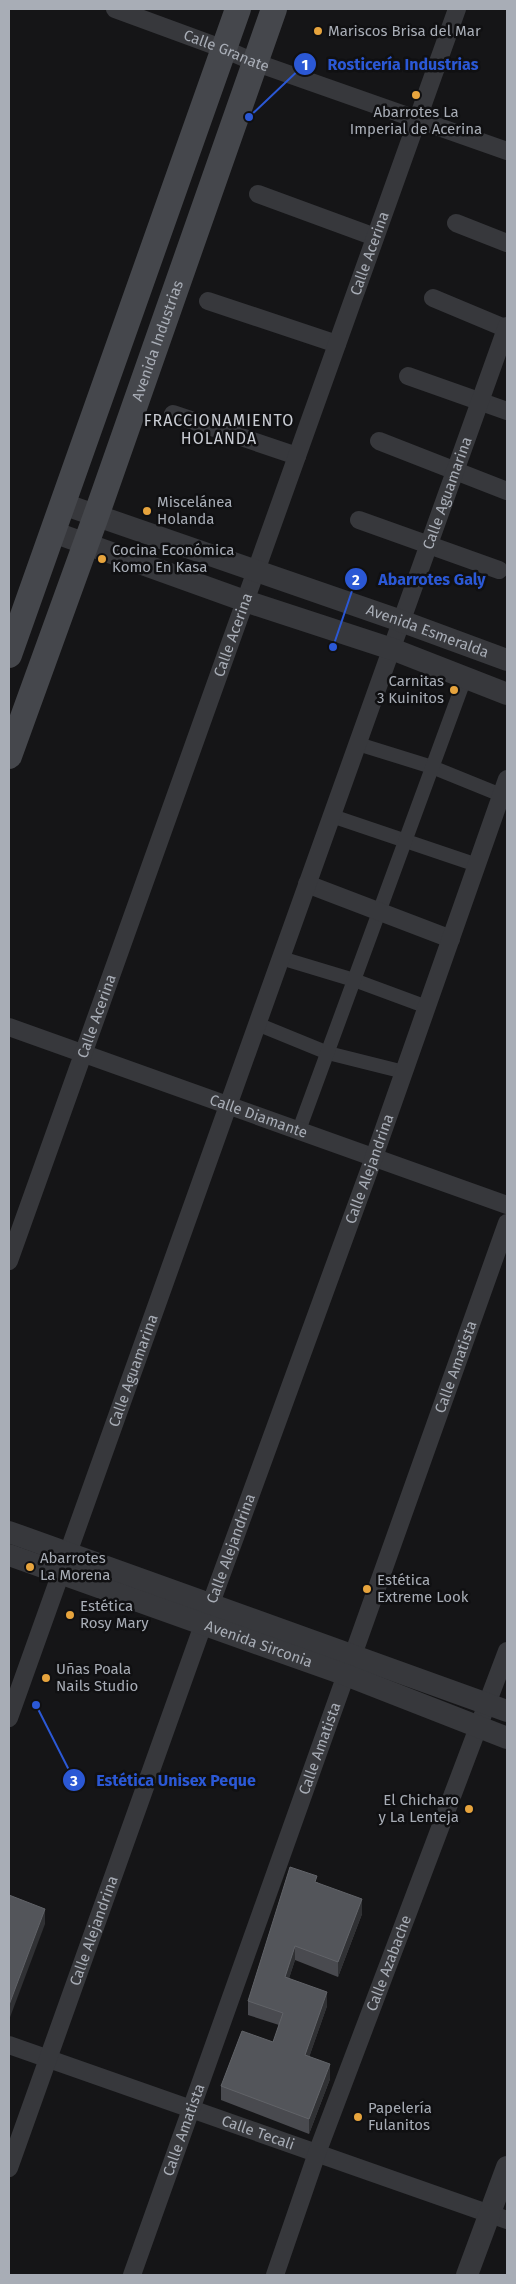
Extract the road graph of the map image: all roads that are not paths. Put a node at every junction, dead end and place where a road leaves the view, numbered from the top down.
1 (114, 9) edge
2 (238, 9) edge
3 (274, 9) edge
4 (457, 9) edge
5 (224, 48) junction
6 (254, 62) junction
7 (418, 120) junction
8 (507, 151) edge
9 (258, 194) dead end
10 (456, 223) dead end
11 (375, 238) junction
12 (507, 243) edge
13 (433, 298) dead end
14 (208, 301) dead end
15 (507, 328) edge
16 (337, 344) junction
17 (408, 376) dead end
18 (480, 400) junction
19 (507, 410) edge
20 (173, 414) dead end
21 (379, 441) dead end
22 (297, 456) junction
23 (456, 470) junction
24 (507, 491) edge
25 (63, 504) junction
26 (96, 516) junction
27 (359, 520) dead end
28 (53, 532) junction
29 (86, 544) junction
30 (429, 545) junction
31 (499, 570) dead end
32 (256, 571) junction
33 (245, 601) junction
34 (402, 621) junction
35 (392, 649) junction
36 (9, 655) edge
37 (507, 660) edge
38 (465, 678) junction
39 (507, 694) edge
40 (358, 744) junction
41 (9, 756) edge
42 (432, 767) junction
43 (504, 787) edge
44 (332, 816) junction
45 (405, 841) junction
46 (477, 865) junction
47 (307, 884) junction
48 (380, 910) junction
49 (451, 939) junction
50 (281, 958) junction
51 (354, 980) junction
52 (427, 1007) junction
53 (257, 1024) junction
54 (9, 1027) edge
55 (328, 1053) junction
56 (83, 1054) junction
57 (404, 1072) junction
58 (228, 1105) junction
59 (299, 1130) junction
60 (374, 1157) junction
61 (507, 1205) edge
62 (507, 1223) edge
63 (9, 1261) edge
64 (9, 1532) edge
65 (68, 1552) junction
66 (9, 1555) edge
67 (60, 1574) junction
68 (212, 1604) junction
69 (203, 1626) junction
70 (507, 1651) edge
71 (349, 1666) junction
72 (498, 1708) edge
73 (9, 1718) edge
74 (479, 1727) junction
75 (507, 1738) edge
76 (9, 2044) edge
77 (49, 2059) junction
78 (191, 2109) junction
79 (317, 2153) junction
80 (507, 2167) edge
81 (9, 2168) edge
82 (499, 2217) edge
83 (132, 2275) edge
84 (275, 2275) edge
85 (468, 2275) edge

1 - 5 street, Calle Granate
2 - 5 main road
3 - 6 main road, Avenida Industrias
4 - 7 street, Calle Acerina
5 - 6 street, Calle Granate
5 - 25 main road
6 - 7 street, Calle Granate
6 - 26 main road, Avenida Industrias
7 - 8 street, Calle Granate
7 - 11 street, Calle Acerina
9 - 11 street
10 - 12 street
11 - 16 street, Calle Acerina
13 - 15 street
14 - 16 street
15 - 18 street, Calle Aguamarina
16 - 22 street, Calle Acerina
17 - 18 street
18 - 19 street
18 - 23 street, Calle Aguamarina
20 - 22 street
21 - 23 street
22 - 32 street, Calle Acerina
23 - 24 street
23 - 30 street, Calle Aguamarina
25 - 26 street, Avenida Esmeralda
25 - 28 main road
26 - 29 main road, Avenida Industrias
26 - 32 street, Avenida Esmeralda
27 - 30 street
28 - 29 street, Avenida Esmeralda
28 - 36 main road
29 - 33 street, Avenida Esmeralda
29 - 41 main road, Avenida Industrias
30 - 31 street
30 - 34 street, Calle Aguamarina
32 - 33 street, Calle Acerina
32 - 34 street, Avenida Esmeralda
33 - 35 street, Avenida Esmeralda
33 - 56 street, Calle Acerina
34 - 35 street, Calle Aguamarina
34 - 37 street, Avenida Esmeralda
35 - 38 street, Avenida Esmeralda
35 - 40 street, Calle Aguamarina
38 - 39 street, Avenida Esmeralda
38 - 42 street
40 - 42 street
40 - 44 street, Calle Aguamarina
42 - 43 street, Calle Alejandrina
42 - 45 street
43 - 46 street, Calle Alejandrina
44 - 45 street
44 - 47 street, Calle Aguamarina
45 - 46 street
45 - 48 street
46 - 49 street, Calle Alejandrina
47 - 48 street
47 - 50 street, Calle Aguamarina
48 - 49 street
48 - 51 street
49 - 52 street, Calle Alejandrina
50 - 51 street
50 - 53 street, Calle Aguamarina
51 - 52 street
51 - 55 street
52 - 57 street, Calle Alejandrina
53 - 55 street
53 - 58 street, Calle Aguamarina
54 - 56 street, Calle Diamante
55 - 57 street
55 - 59 street
56 - 58 street, Calle Diamante
56 - 63 street, Calle Acerina
57 - 60 street, Calle Alejandrina
58 - 59 street, Calle Diamante
58 - 65 street, Calle Aguamarina
59 - 60 street, Calle Diamante
60 - 61 street, Calle Diamante
60 - 68 street, Calle Alejandrina
62 - 71 street, Calle Amatista
64 - 65 street, Avenida Sirconia
65 - 67 street, Calle Aguamarina
65 - 68 street, Avenida Sirconia
66 - 67 street, Avenida Sirconia
67 - 69 street, Avenida Sirconia
67 - 73 street, Calle Aguamarina
68 - 69 street, Calle Alejandrina
68 - 71 street, Avenida Sirconia
69 - 71 street, Avenida Sirconia
69 - 77 street, Calle Alejandrina
70 - 72 street, Calle Azabache
71 - 72 street, Avenida Sirconia
71 - 74 street, Avenida Sirconia
71 - 78 street, Calle Amatista
72 - 74 street, Calle Azabache
74 - 75 street, Avenida Sirconia
74 - 79 street, Calle Azabache
76 - 77 street, Calle Tecali
77 - 78 street, Calle Tecali
77 - 81 street, Calle Alejandrina
78 - 79 street, Calle Tecali
78 - 83 street, Calle Amatista
79 - 82 street, Calle Tecali
79 - 84 street, Calle Azabache
80 - 82 street
82 - 85 street

